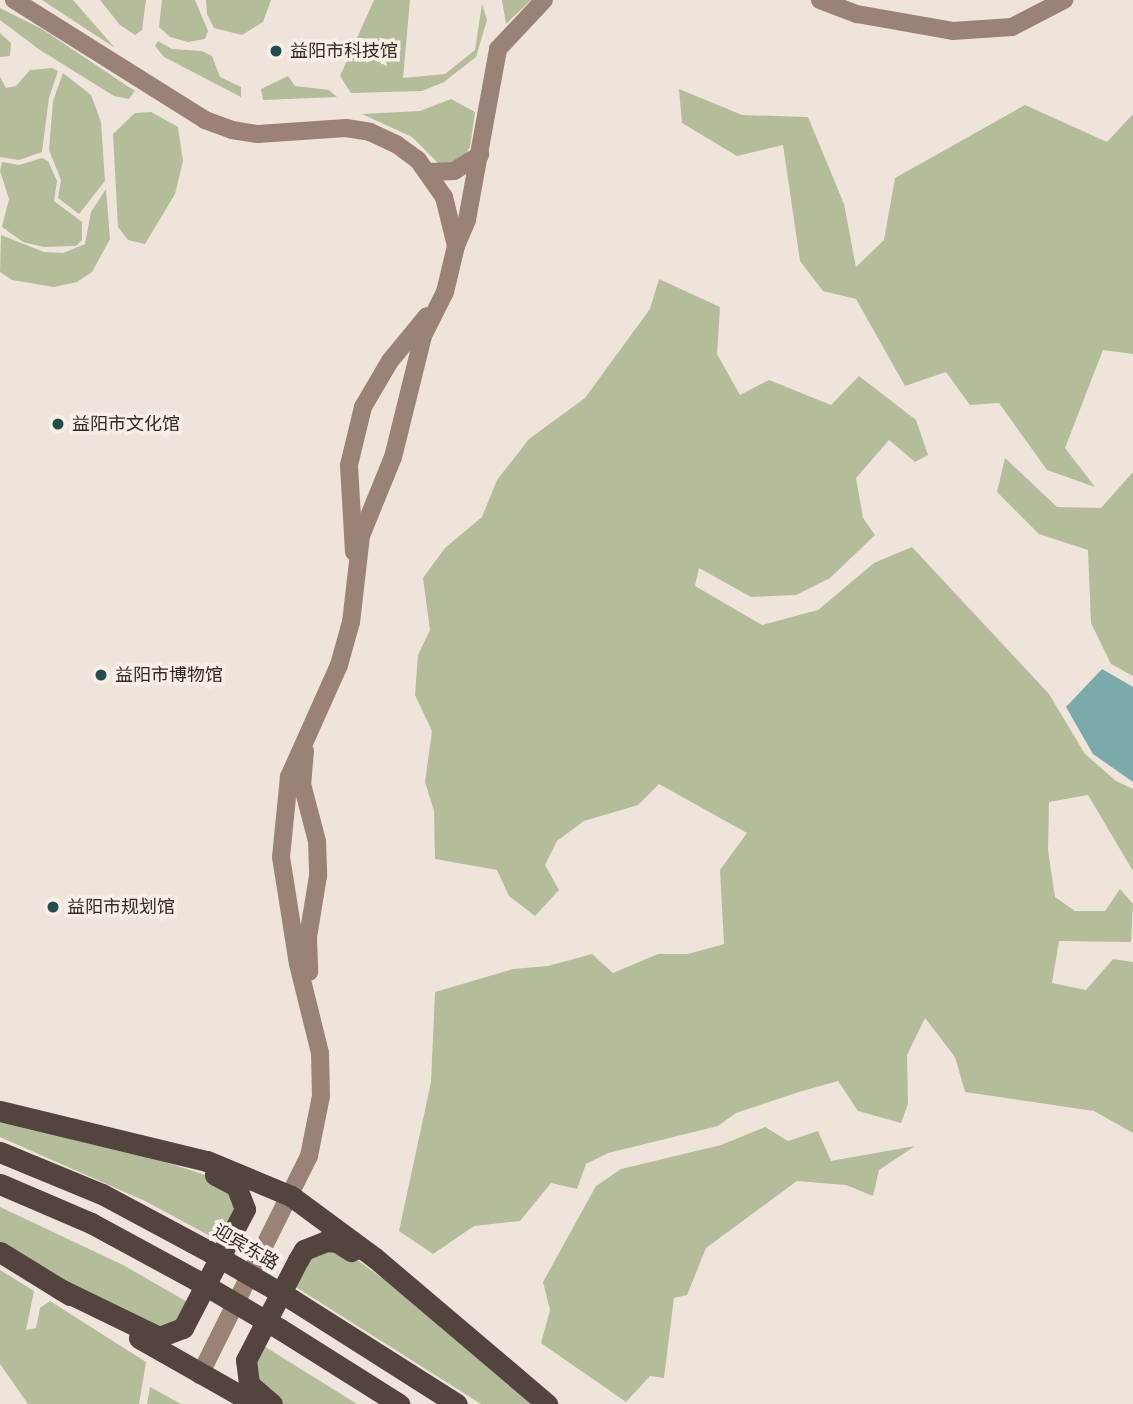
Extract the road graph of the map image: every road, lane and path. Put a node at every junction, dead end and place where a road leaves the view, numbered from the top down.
1 (15, 0) edge
2 (544, 0) edge
3 (820, 0) edge
4 (1064, 0) edge
5 (480, 155) junction
6 (428, 172) junction
7 (456, 246) junction
8 (437, 306) junction
9 (357, 570) junction
10 (308, 730) junction
11 (312, 1020) junction
12 (0, 1111) edge
13 (139, 1143) junction
14 (0, 1152) edge
15 (0, 1184) edge
16 (291, 1196) junction
17 (0, 1252) edge
18 (60, 1289) junction
19 (418, 1294) junction
20 (200, 1375) junction
21 (255, 1404) edge
22 (272, 1404) edge
23 (399, 1404) edge
24 (457, 1404) edge
25 (547, 1404) edge

1 - 6 street
2 - 5 street
3 - 4 street
5 - 6 street
5 - 7 street
6 - 7 street
7 - 8 street
8 - 9 street
8 - 9 street
9 - 10 street
10 - 11 street
10 - 11 street
11 - 16 street
12 - 13 highway
13 - 16 highway
13 - 18 highway
14 - 24 highway, 迎宾东路, bridge
15 - 23 highway, bridge
16 - 19 highway
16 - 20 street
17 - 18 highway
18 - 20 highway
19 - 22 highway
19 - 25 highway
20 - 21 highway

